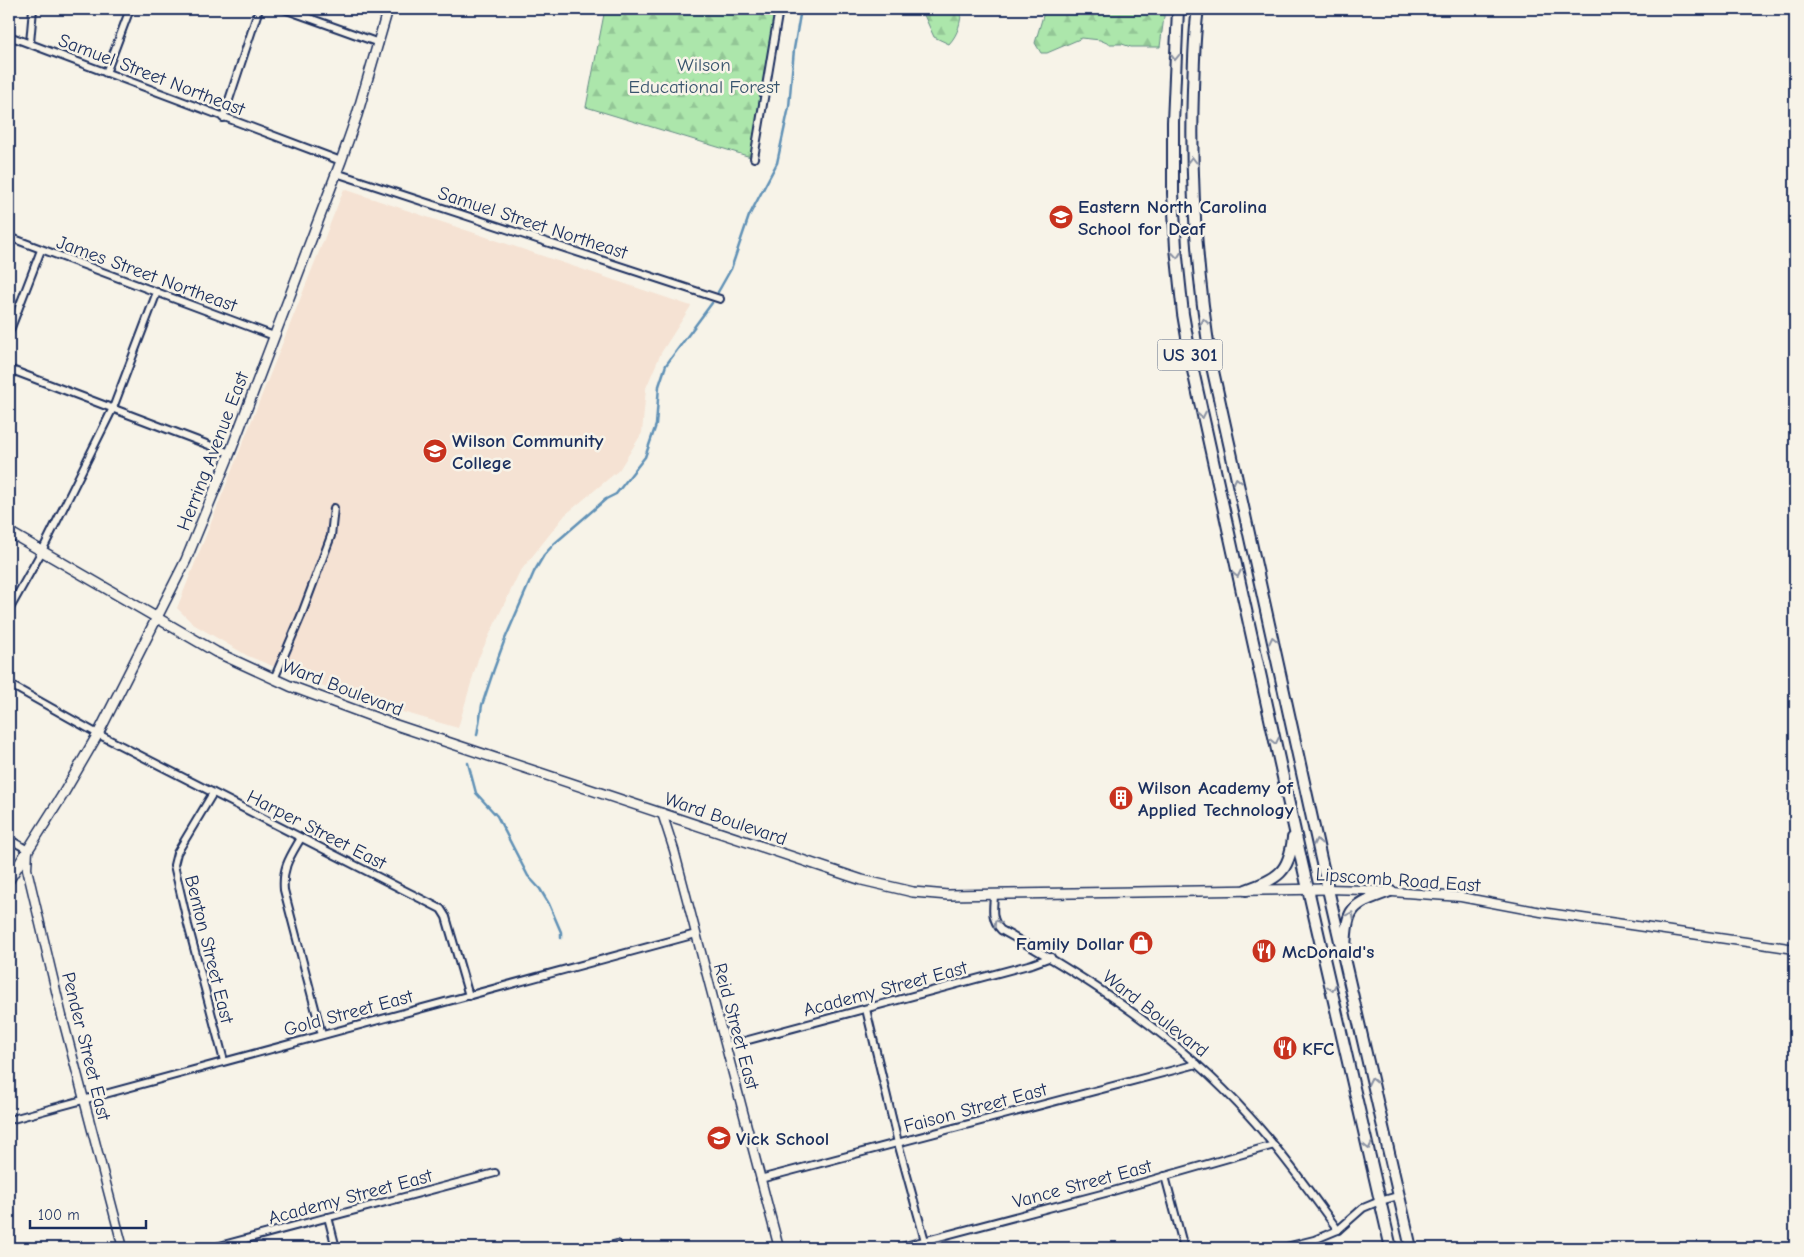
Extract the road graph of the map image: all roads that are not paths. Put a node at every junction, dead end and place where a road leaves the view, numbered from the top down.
1 (33, 9) edge
2 (130, 9) edge
3 (259, 9) edge
4 (284, 9) edge
5 (388, 9) edge
6 (780, 9) edge
7 (1178, 9) edge
8 (1198, 9) edge
9 (9, 36) edge
10 (379, 43) junction
11 (30, 44) junction
12 (106, 73) junction
13 (224, 118) junction
14 (754, 158) dead end
15 (340, 161) junction
16 (336, 173) junction
17 (9, 237) edge
18 (41, 250) junction
19 (157, 292) junction
20 (720, 299) dead end
21 (9, 333) edge
22 (274, 336) junction
23 (9, 369) edge
24 (113, 408) junction
25 (230, 453) junction
26 (334, 508) dead end
27 (9, 532) edge
28 (42, 551) junction
29 (9, 610) edge
30 (158, 618) junction
31 (274, 679) junction
32 (9, 684) edge
33 (98, 734) junction
34 (213, 793) junction
35 (662, 813) junction
36 (1294, 827) junction
37 (301, 838) junction
38 (9, 839) edge
39 (28, 850) junction
40 (9, 880) edge
41 (1308, 889) junction
42 (1246, 890) junction
43 (1328, 890) junction
44 (1390, 892) junction
45 (994, 896) junction
46 (696, 934) junction
47 (1795, 950) edge
48 (1051, 957) junction
49 (1345, 962) junction
50 (469, 996) junction
51 (866, 1009) junction
52 (322, 1035) junction
53 (726, 1046) junction
54 (224, 1062) junction
55 (1197, 1064) junction
56 (84, 1100) junction
57 (9, 1120) edge
58 (898, 1143) junction
59 (1274, 1145) junction
60 (495, 1173) dead end
61 (1166, 1176) junction
62 (760, 1179) junction
63 (1398, 1196) junction
64 (1380, 1201) junction
65 (328, 1217) junction
66 (1338, 1230) junction
67 (926, 1245) edge
68 (123, 1248) edge
69 (212, 1248) edge
70 (336, 1248) edge
71 (601, 1248) edge
72 (619, 1248) edge
73 (779, 1248) edge
74 (897, 1248) edge
75 (1184, 1248) edge
76 (1282, 1248) edge
77 (1391, 1248) edge
78 (1411, 1248) edge

1 - 11 street
2 - 12 street
3 - 13 street
4 - 10 street
5 - 10 main road, Herring Avenue East
6 - 14 street
7 -> 36 highway, US 301
43 -> 8 highway, US 301
9 - 11 street, Samuel Street Northeast
10 - 15 main road, Herring Avenue East
11 - 12 street, Samuel Street Northeast
12 - 13 street, Samuel Street Northeast
13 - 15 street, Samuel Street Northeast
15 - 16 main road, Herring Avenue East
16 - 20 street, Samuel Street Northeast
16 - 22 main road, Herring Avenue East
17 - 18 street, James Street Northeast
18 - 19 street, James Street Northeast
18 - 21 street
19 - 22 street, James Street Northeast
19 - 24 street
22 - 25 main road, Herring Avenue East
23 - 24 street
24 - 25 street
24 - 28 street
25 - 30 main road, Herring Avenue East
26 - 31 street
27 - 28 main road, Ward Boulevard
28 - 29 street
28 - 30 main road, Ward Boulevard
30 - 31 main road, Ward Boulevard
30 - 33 main road, Herring Avenue East
31 - 35 main road, Ward Boulevard
32 - 33 street, Harper Street East
33 - 34 street, Harper Street East
33 - 39 main road, Herring Avenue East
34 - 37 street, Harper Street East
34 - 54 street, Benton Street East
35 - 45 main road, Ward Boulevard
35 - 46 street, Reid Street East
36 - 41 highway, US 301
36 - 42 highway
37 - 50 street, Harper Street East
37 - 52 street
38 - 39 street
39 - 40 main road, Herring Avenue East
39 - 56 street, Pender Street East
41 - 42 main road, Lipscomb Road East
41 - 43 main road, Lipscomb Road East
41 -> 64 highway, US 301
42 - 45 main road, Lipscomb Road East
43 - 44 street, Lipscomb Road East
43 - 49 highway, US 301
44 - 47 street, Lipscomb Road East
49 -> 44 highway
48 -> 45 street, Ward Boulevard
46 - 50 street, Gold Street East
46 - 53 street, Reid Street East
48 - 51 street, Academy Street East
48 - 55 street, Ward Boulevard
63 -> 49 highway, US 301
50 - 52 street, Gold Street East
51 - 53 street, Academy Street East
51 - 58 street
52 - 54 street, Gold Street East
53 - 62 street, Reid Street East
54 - 56 street, Gold Street East
55 - 58 street, Faison Street East
55 - 59 street, Ward Boulevard
56 - 57 street, Gold Street East
56 - 68 street, Pender Street East
58 - 62 street, Faison Street East
58 - 67 street
59 - 61 street, Vance Street East
59 - 66 street, Ward Boulevard
60 - 65 street, Academy Street East
61 - 67 street, Vance Street East
61 - 75 street
62 - 73 street, Reid Street East
63 - 64 street
63 - 78 highway, US 301
64 - 66 street
64 - 77 highway, US 301
65 - 69 street, Academy Street East
65 - 70 street
66 - 76 street
67 - 74 street, Vance Street East
71 - 72 street

